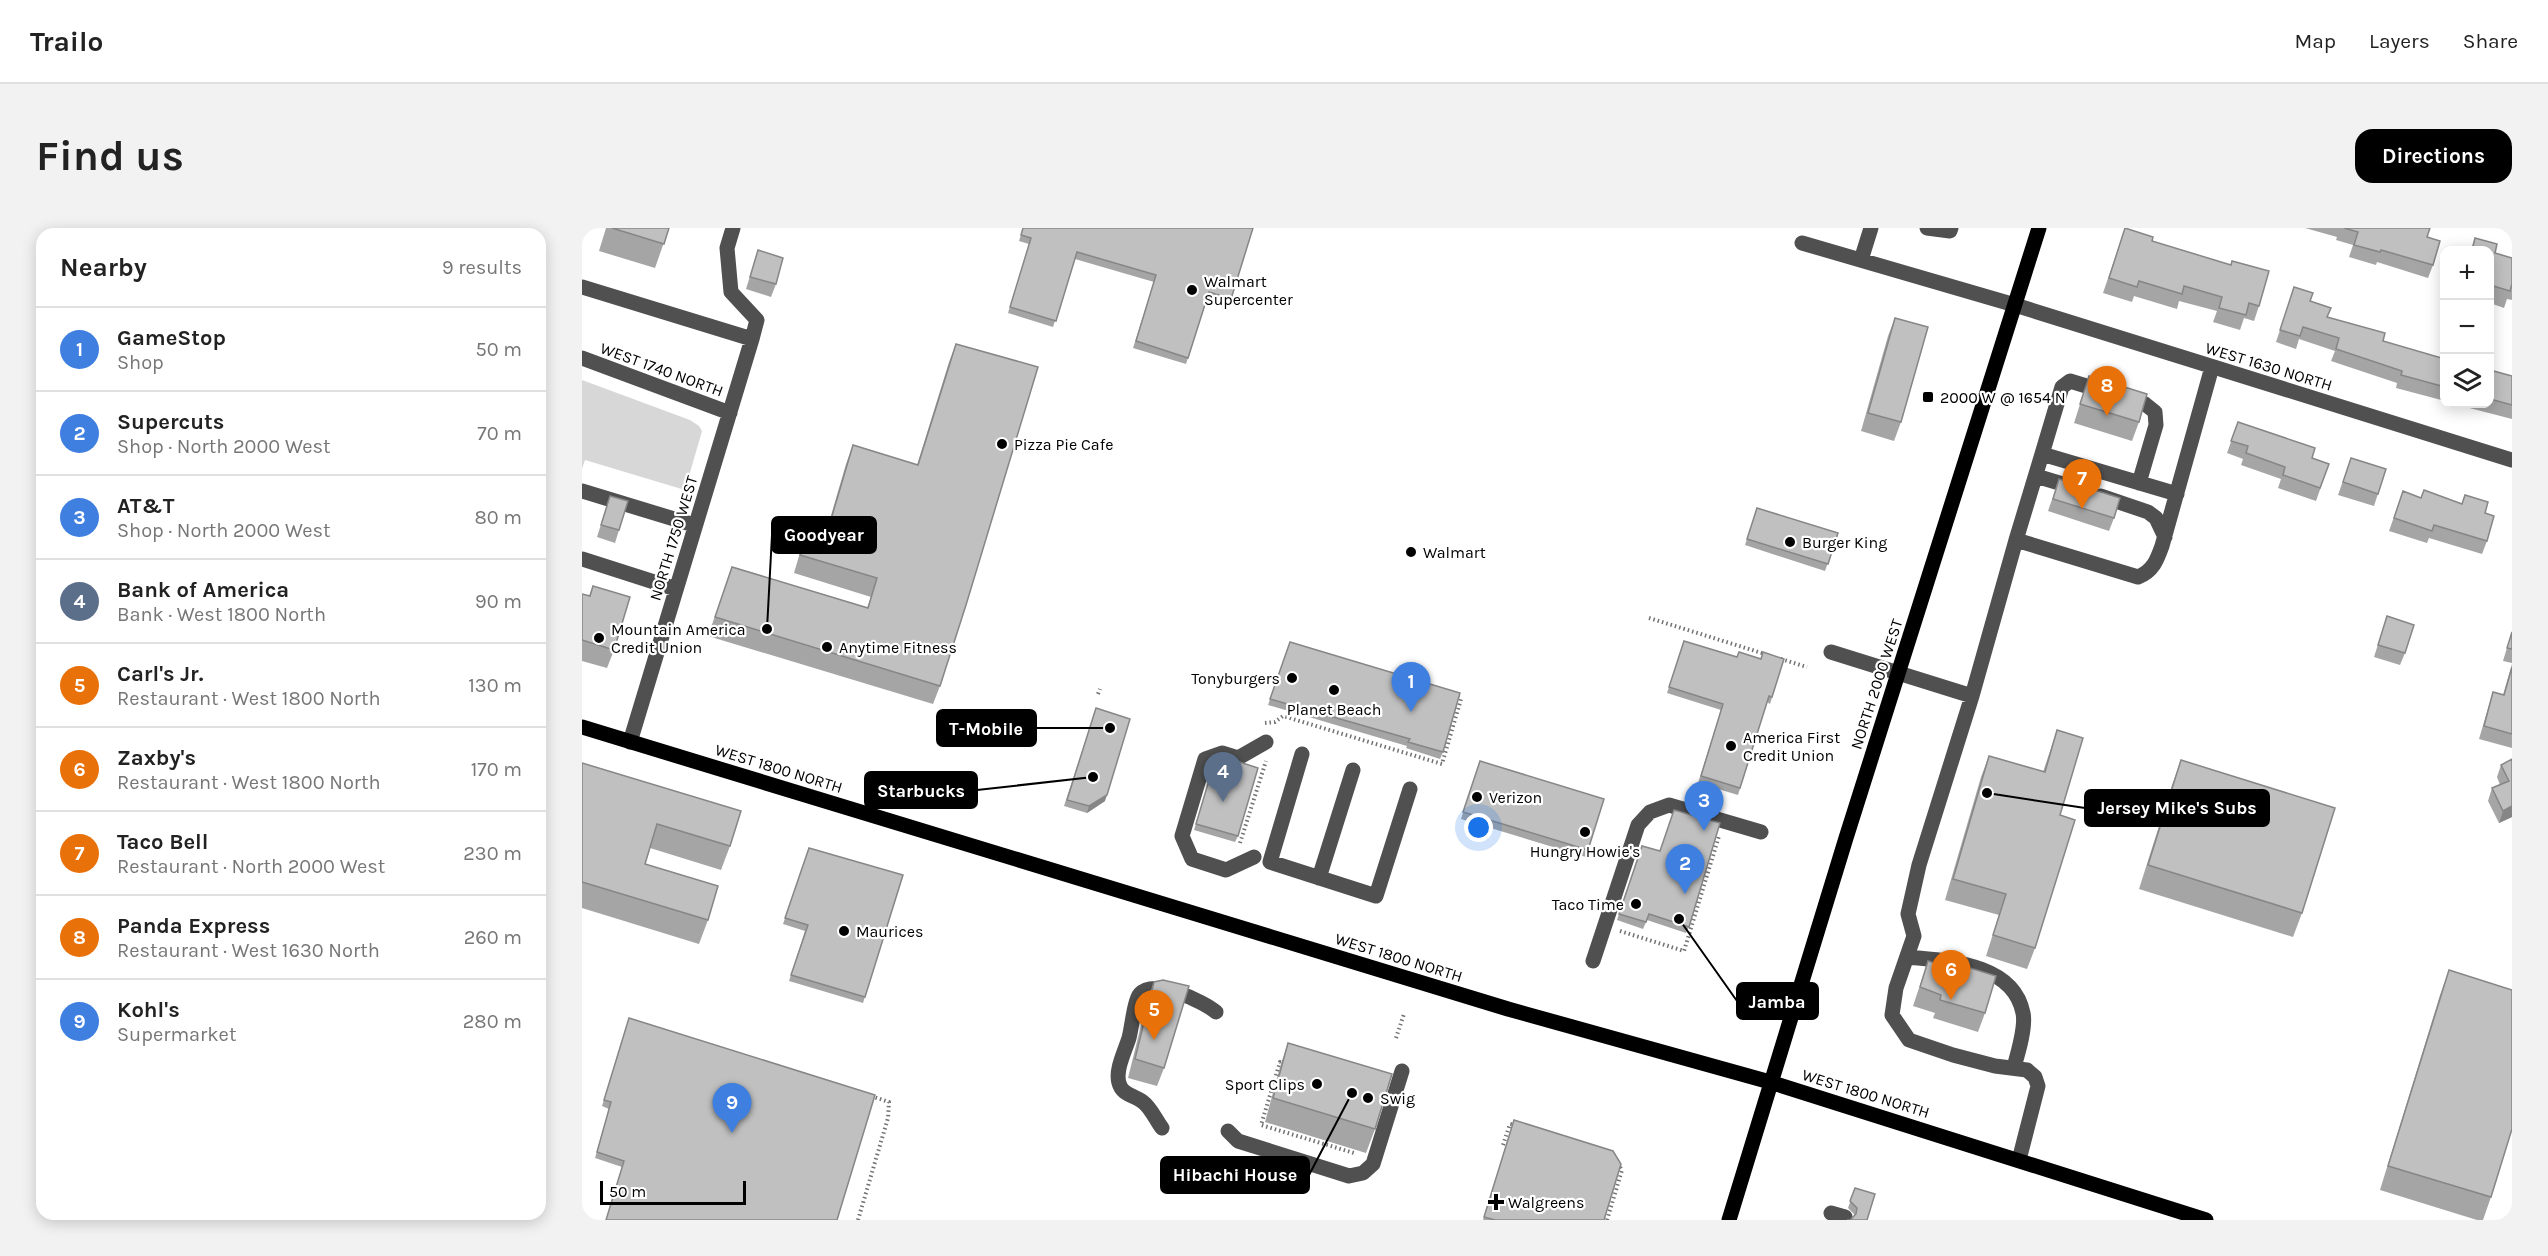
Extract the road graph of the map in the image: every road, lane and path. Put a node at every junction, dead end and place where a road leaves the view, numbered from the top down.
1 (733, 228) edge
2 (1871, 228) edge
3 (1927, 228) edge
4 (1951, 228) edge
5 (2039, 228) edge
6 (1802, 243) dead end
7 (1861, 260) junction
8 (582, 287) edge
9 (2015, 305) junction
10 (752, 339) junction
11 (582, 358) edge
12 (2212, 367) junction
13 (730, 413) junction
14 (2042, 454) junction
15 (2512, 460) edge
16 (2036, 476) junction
17 (2139, 483) junction
18 (582, 491) edge
19 (2177, 494) junction
20 (694, 525) junction
21 (2164, 537) junction
22 (2016, 540) junction
23 (582, 559) edge
24 (676, 589) junction
25 (1648, 618) dead end
26 (1750, 650) junction
27 (1831, 652) dead end
28 (1747, 660) edge
29 (1807, 667) dead end
30 (1899, 673) junction
31 (1100, 688) dead end
32 (1446, 692) edge
33 (1098, 694) dead end
34 (1972, 696) junction
35 (1265, 723) dead end
36 (582, 727) edge
37 (630, 742) junction
38 (1266, 742) dead end
39 (1302, 754) dead end
40 (1267, 758) dead end
41 (1353, 770) dead end
42 (1410, 789) dead end
43 (1724, 821) junction
44 (1761, 832) dead end
45 (1240, 843) dead end
46 (1254, 857) dead end
47 (1320, 878) junction
48 (1605, 926) junction
49 (1907, 957) junction
50 (1593, 961) dead end
51 (1216, 1012) dead end
52 (1404, 1014) dead end
53 (1396, 1038) dead end
54 (1291, 1066) edge
55 (2014, 1067) junction
56 (1402, 1071) dead end
57 (1770, 1082) junction
58 (866, 1095) edge
59 (1522, 1127) edge
60 (1162, 1128) dead end
61 (1227, 1131) dead end
62 (1503, 1145) dead end
63 (1354, 1153) dead end
64 (1613, 1155) edge
65 (2019, 1160) junction
66 (858, 1220) edge
67 (1607, 1220) edge
68 (1729, 1220) edge
69 (2206, 1220) edge

1 - 10 street
2 - 7 street
3 - 4 street
5 - 9 main road, NORTH 2000 WEST
6 - 7 street, WEST 1630 NORTH
7 - 9 street, WEST 1630 NORTH
8 - 10 street
9 - 12 street, WEST 1630 NORTH
9 - 30 main road, NORTH 2000 WEST
10 - 13 street, NORTH 1750 WEST
11 - 13 street, WEST 1740 NORTH
12 - 15 street, WEST 1630 NORTH
12 - 19 street
13 - 20 street, NORTH 1750 WEST
14 - 16 street
14 - 17 street
14 - 17 street
16 - 21 street
16 - 22 street
17 - 19 street
18 - 20 street
19 - 21 street
20 - 24 street, NORTH 1750 WEST
21 - 22 street
22 - 34 street
23 - 24 street
24 - 37 street, NORTH 1750 WEST
25 - 26 path
26 - 28 path
26 - 29 path
27 - 30 street
30 - 34 street
30 - 57 main road, NORTH 2000 WEST
31 - 33 path
32 - 35 path
34 - 49 street
36 - 37 main road, WEST 1800 NORTH
37 - 57 main road, WEST 1800 NORTH
38 - 46 street
39 - 47 street
40 - 45 path
41 - 47 street
42 - 47 street
43 - 44 street
43 - 48 street
43 - 48 path
48 - 50 street
49 - 55 street
49 - 55 street
51 - 60 street
52 - 53 path
54 - 63 path
55 - 65 street
56 - 61 street
57 - 65 main road, WEST 1800 NORTH
57 - 68 main road, NORTH 2000 WEST
58 - 66 path
59 - 62 path
64 - 67 path
65 - 69 main road, WEST 1800 NORTH

